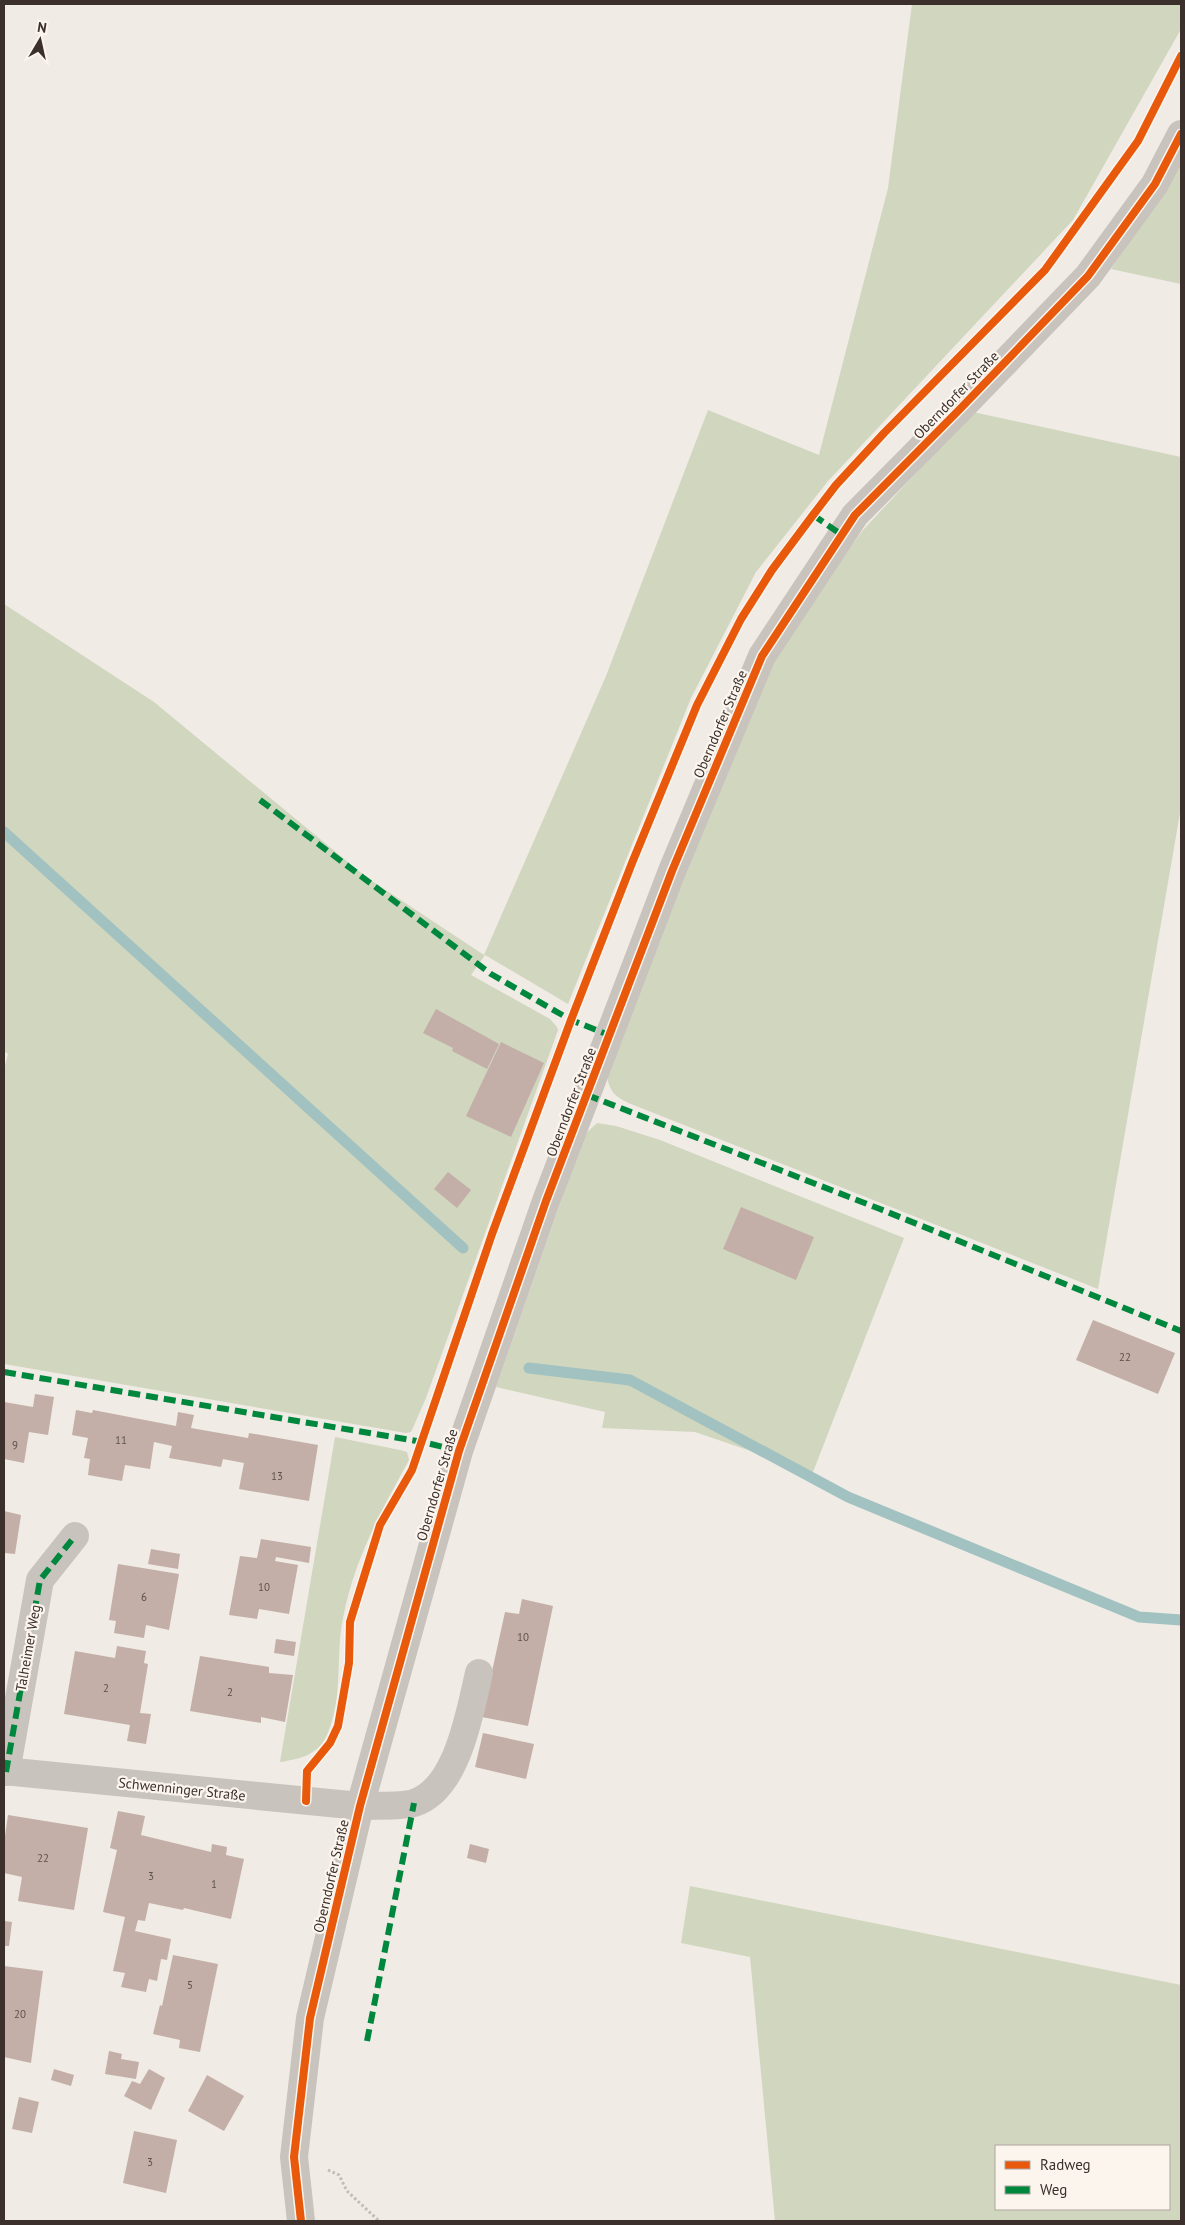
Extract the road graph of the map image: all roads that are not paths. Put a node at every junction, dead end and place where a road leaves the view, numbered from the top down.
1 (1181, 134) edge
2 (75, 1536) dead end
3 (479, 1673) dead end
4 (5, 1771) edge
5 (360, 1806) junction
6 (301, 2221) edge

1 - 5 street, Oberndorfer Straße
2 - 4 street, Talheimer Weg
3 - 5 street, Schwenninger Straße
4 - 5 street, Schwenninger Straße
5 - 6 street, Oberndorfer Straße

